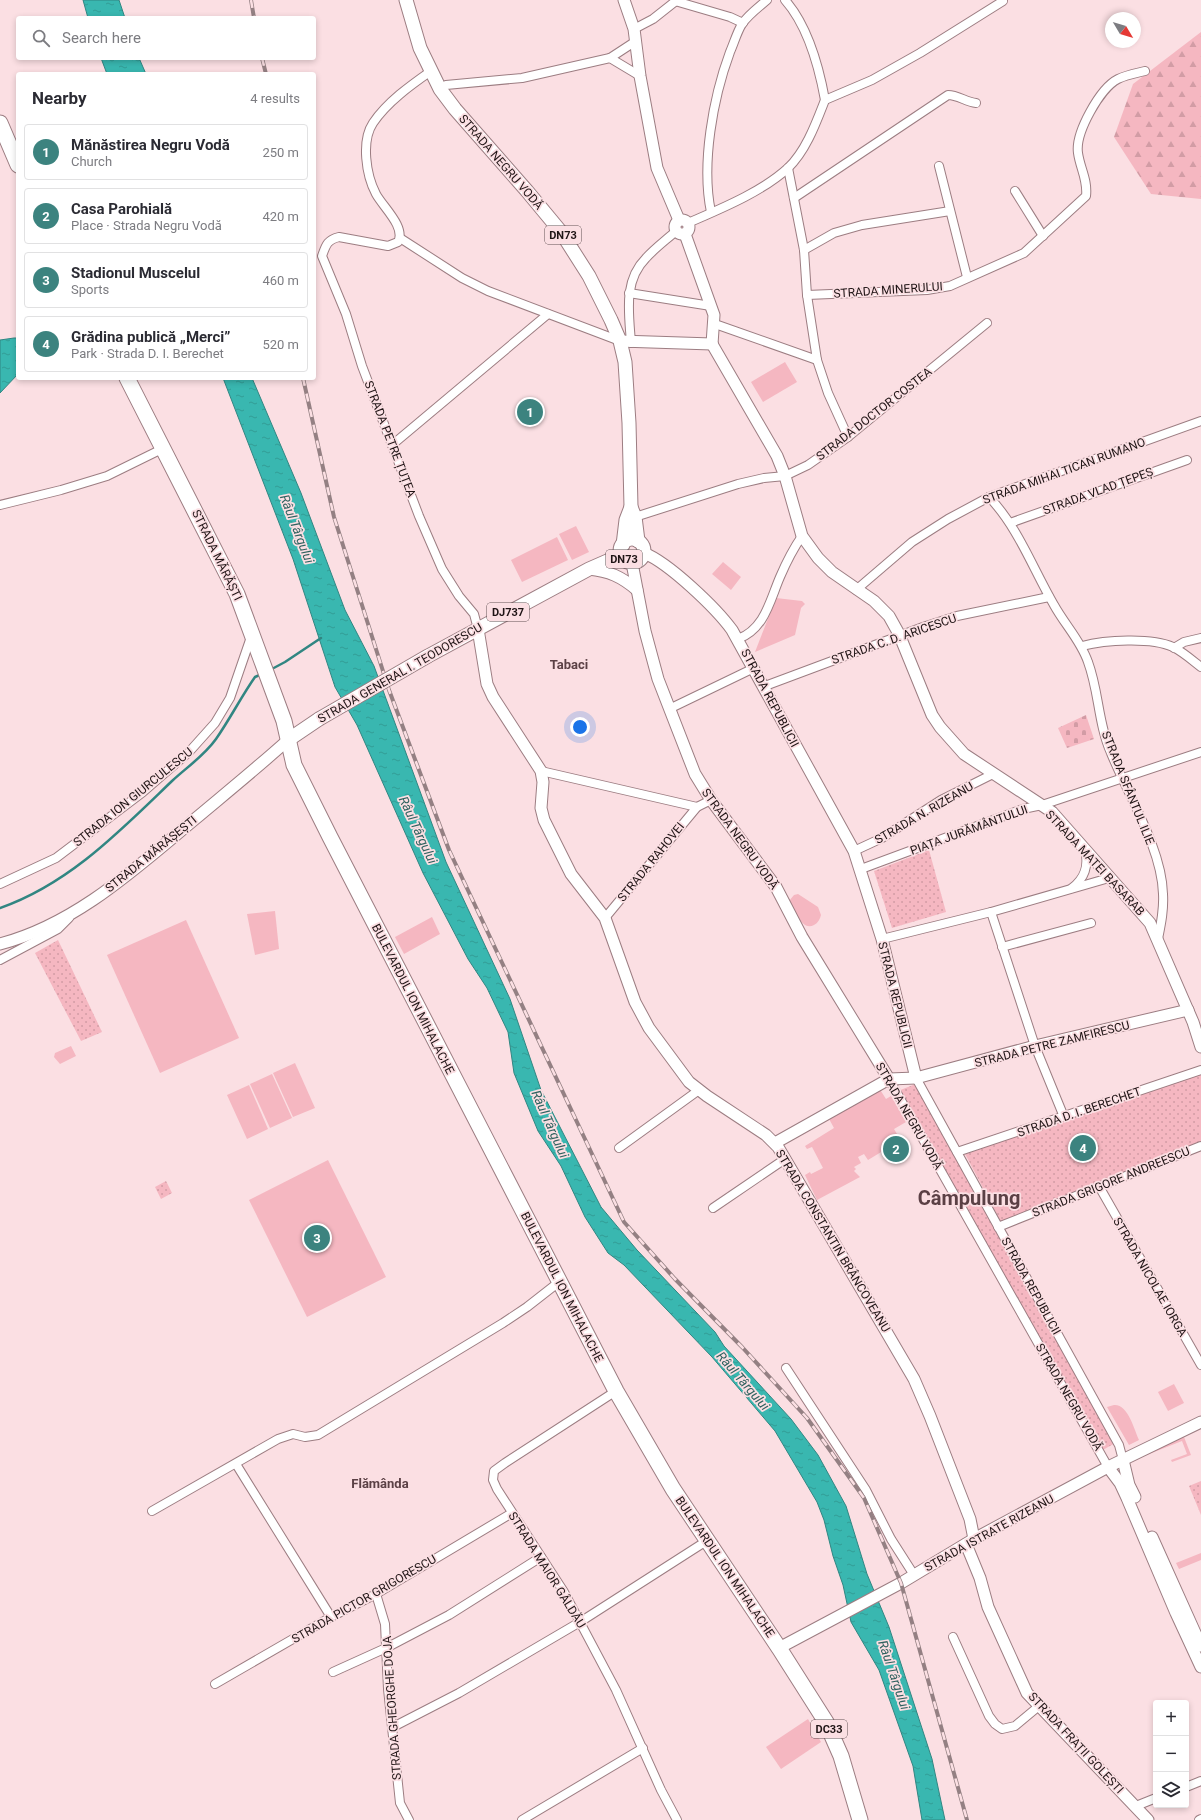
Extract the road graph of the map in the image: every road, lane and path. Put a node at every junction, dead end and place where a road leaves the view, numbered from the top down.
1 (406, 0) edge
2 (624, 0) edge
3 (767, 0) edge
4 (785, 0) edge
5 (676, 1) edge
6 (1003, 1) edge
7 (743, 23) junction
8 (634, 29) junction
9 (636, 41) junction
10 (610, 58) junction
11 (431, 71) junction
12 (1145, 71) dead end
13 (640, 76) junction
14 (440, 89) junction
15 (825, 100) junction
16 (976, 103) dead end
17 (0, 123) edge
18 (16, 160) edge
19 (939, 166) dead end
20 (788, 168) junction
21 (1015, 191) dead end
22 (794, 198) junction
23 (950, 211) junction
24 (712, 212) junction
25 (684, 221) junction
26 (680, 233) junction
27 (1043, 236) junction
28 (399, 241) junction
29 (804, 250) junction
30 (967, 277) junction
31 (629, 293) junction
32 (807, 295) junction
33 (711, 306) junction
34 (548, 314) junction
35 (987, 323) dead end
36 (715, 324) junction
37 (626, 342) junction
38 (712, 344) junction
39 (817, 360) junction
40 (129, 380) edge
41 (1201, 420) edge
42 (848, 437) junction
43 (392, 445) junction
44 (164, 448) junction
45 (1187, 460) dead end
46 (786, 476) junction
47 (989, 496) junction
48 (0, 505) edge
49 (633, 512) junction
50 (1010, 523) junction
51 (802, 536) junction
52 (641, 547) junction
53 (622, 550) junction
54 (632, 563) junction
55 (589, 569) junction
56 (637, 590) junction
57 (856, 590) junction
58 (1049, 598) junction
59 (478, 628) junction
60 (252, 634) junction
61 (899, 634) junction
62 (1201, 638) edge
63 (738, 639) junction
64 (1082, 646) junction
65 (1174, 648) junction
66 (1201, 667) edge
67 (754, 668) junction
68 (765, 686) junction
69 (669, 709) junction
70 (288, 740) junction
71 (1201, 752) edge
72 (541, 771) junction
73 (992, 774) junction
74 (1123, 778) junction
75 (711, 800) junction
76 (1042, 805) junction
77 (697, 807) junction
78 (1085, 850) junction
79 (854, 851) junction
80 (861, 869) junction
81 (1109, 878) junction
82 (0, 884) edge
83 (1070, 890) junction
84 (991, 912) junction
85 (74, 913) junction
86 (605, 918) junction
87 (1092, 923) dead end
88 (882, 939) junction
89 (1158, 939) junction
90 (0, 944) edge
91 (1002, 947) junction
92 (0, 960) edge
93 (1188, 1010) junction
94 (1198, 1027) edge
95 (1035, 1046) junction
96 (1201, 1047) edge
97 (1201, 1070) edge
98 (916, 1078) junction
99 (889, 1079) junction
100 (699, 1090) junction
101 (1064, 1117) junction
102 (775, 1144) junction
103 (1201, 1146) edge
104 (619, 1148) dead end
105 (957, 1152) junction
106 (785, 1159) junction
107 (1100, 1188) junction
108 (713, 1208) dead end
109 (998, 1227) junction
110 (559, 1282) junction
111 (1201, 1365) edge
112 (786, 1368) dead end
113 (616, 1392) junction
114 (1201, 1422) edge
115 (1123, 1460) junction
116 (236, 1464) junction
117 (1108, 1467) junction
118 (152, 1511) dead end
119 (512, 1513) junction
120 (708, 1540) junction
121 (970, 1542) junction
122 (541, 1557) junction
123 (914, 1576) junction
124 (376, 1594) junction
125 (331, 1617) junction
126 (580, 1622) junction
127 (954, 1638) dead end
128 (1201, 1646) edge
129 (386, 1648) junction
130 (779, 1648) junction
131 (1201, 1667) edge
132 (333, 1672) dead end
133 (215, 1684) dead end
134 (1039, 1706) junction
135 (393, 1727) junction
136 (643, 1748) junction
137 (1201, 1782) edge
138 (1189, 1786) edge
139 (1153, 1799) edge
140 (1136, 1806) junction
141 (409, 1820) edge
142 (522, 1820) edge
143 (677, 1820) edge
144 (860, 1820) edge
145 (1148, 1820) edge

1 - 11 main road, STRADA NEGRU VODĂ / DN73
2 - 8 main road
3 - 7 street
4 - 15 street
5 - 7 street
5 - 8 street
6 - 15 street
7 - 24 street
8 - 9 main road
9 - 10 street
9 - 13 main road
10 - 13 street
10 - 14 street
11 - 14 main road, STRADA NEGRU VODĂ / DN73
11 - 28 street
12 - 27 street, STRADA MINERULUI
13 - 25 main road
14 - 37 main road, STRADA NEGRU VODĂ / DN73
15 - 20 street
16 - 22 street
17 - 18 highway
19 - 23 street
20 - 22 street
20 - 24 street
21 - 27 street
22 - 29 street
23 - 29 street
23 - 30 street
24 - 25 street
25 - 26 main road
26 - 31 street
26 - 33 main road
27 - 30 street, STRADA MINERULUI
28 - 34 street
28 - 43 street, STRADA PETRE ȚUȚEA
29 - 32 street
30 - 32 street, STRADA MINERULUI
31 - 33 street
31 - 37 street
32 - 39 street
33 - 36 main road
34 - 37 street
34 - 43 street
35 - 42 street, STRADA DOCTOR COSTEA
36 - 38 main road
36 - 39 street
37 - 38 main road
37 - 49 main road, STRADA NEGRU VODĂ / DN73
38 - 46 main road, STRADA MATEI BASARAB
39 - 42 street
40 - 44 highway, STRADA MĂRĂȘTI
41 - 47 street, STRADA MIHAI TICAN RUMANO
42 - 46 street, STRADA DOCTOR COSTEA
43 - 59 street, STRADA PETRE ȚUȚEA
44 - 48 street
44 - 60 highway, STRADA MĂRĂȘTI
45 - 50 street, STRADA VLAD ȚEPEȘ
46 - 49 street, STRADA DOCTOR COSTEA
46 - 51 main road, STRADA MATEI BASARAB
47 - 50 street, STRADA SFÂNTUL ILIE
47 - 57 street, STRADA MIHAI TICAN RUMANO
49 - 52 main road, STRADA NEGRU VODĂ / DN73
49 - 53 main road, STRADA NEGRU VODĂ / DN73
50 - 58 street, STRADA SFÂNTUL ILIE
51 - 57 main road, STRADA MATEI BASARAB
51 - 63 street
52 - 53 main road, DN73
52 - 54 main road, DN73
52 - 63 main road, STRADA REPUBLICII / DN73
53 - 54 main road, DN73
53 - 55 main road, STRADA GENERAL I. TEODORESCU
54 - 56 main road, STRADA NEGRU VODĂ / DN73
55 - 56 main road
55 - 59 main road, STRADA GENERAL I. TEODORESCU / DJ737
56 - 69 main road, STRADA NEGRU VODĂ / DN73
57 - 61 main road, STRADA MATEI BASARAB
58 - 61 street, STRADA C. D. ARICESCU
58 - 64 street, STRADA SFÂNTUL ILIE
59 - 70 main road, STRADA GENERAL I. TEODORESCU / DJ737, bridge
59 - 72 main road
60 - 70 highway, STRADA MĂRĂȘTI
60 - 82 street, STRADA ION GIURCULESCU
61 - 68 street, STRADA C. D. ARICESCU
61 - 73 main road, STRADA MATEI BASARAB
62 - 65 street
63 - 67 main road, STRADA REPUBLICII / DN73
64 - 65 street
64 - 74 street, STRADA SFÂNTUL ILIE
65 - 66 street
67 - 68 main road, STRADA REPUBLICII / DN73
67 - 69 street
68 - 79 main road, STRADA REPUBLICII / DN73
69 - 75 main road, STRADA NEGRU VODĂ / DN73
70 - 85 main road, STRADA MĂRĂȘEȘTI / DJ737
70 - 110 highway, BULEVARDUL ION MIHALACHE
71 - 74 street, PIAȚA JURĂMÂNTULUI
72 - 77 street
72 - 86 main road, STRADA CONSTANTIN BRÂNCOVEANU
73 - 76 main road, STRADA MATEI BASARAB
73 - 79 street, STRADA N. RIZEANU
74 - 76 street, PIAȚA JURĂMÂNTULUI
74 - 89 street, STRADA SFÂNTUL ILIE
75 - 77 street
75 - 99 main road, STRADA NEGRU VODĂ / DN73
76 - 78 main road, STRADA MATEI BASARAB
76 - 80 street, PIAȚA JURĂMÂNTULUI
77 - 86 street, STRADA RAHOVEI
78 - 81 main road, STRADA MATEI BASARAB
78 - 83 street
79 - 80 main road, STRADA REPUBLICII / DN73
80 - 88 main road, STRADA REPUBLICII / DN73
81 - 83 street
81 - 89 main road, STRADA MATEI BASARAB
83 - 84 street
84 - 88 street
84 - 91 street
85 - 90 main road, STRADA MĂRĂȘEȘTI / DJ737
85 - 92 street
86 - 100 main road, STRADA CONSTANTIN BRÂNCOVEANU
87 - 91 street
88 - 98 main road, STRADA REPUBLICII / DN73
89 - 93 main road, STRADA MATEI BASARAB
91 - 95 street
93 - 94 main road, STRADA MATEI BASARAB
93 - 95 main road, STRADA PETRE ZAMFIRESCU
94 - 96 main road, STRADA MATEI BASARAB
95 - 98 main road, STRADA PETRE ZAMFIRESCU
95 - 101 street
97 - 101 street, STRADA D. I. BERECHET
98 - 99 main road, STRADA PETRE ZAMFIRESCU
98 - 105 street, STRADA REPUBLICII / DN73
99 - 102 main road
99 - 117 street, STRADA NEGRU VODĂ / DN73
100 - 102 main road, STRADA CONSTANTIN BRÂNCOVEANU
100 - 104 street
101 - 105 street, STRADA D. I. BERECHET
102 - 106 main road, STRADA CONSTANTIN BRÂNCOVEANU
103 - 107 street, STRADA GRIGORE ANDREESCU
105 - 109 street, STRADA REPUBLICII / DN73
106 - 108 street
106 - 121 main road, STRADA CONSTANTIN BRÂNCOVEANU
107 - 109 street, STRADA GRIGORE ANDREESCU
107 - 111 street, STRADA NICOLAE IORGA
109 - 115 street, STRADA REPUBLICII / DN73
110 - 113 highway, BULEVARDUL ION MIHALACHE
110 - 116 street
112 - 123 street
113 - 119 street, STRADA MAIOR GÂLDĂU
113 - 120 highway, BULEVARDUL ION MIHALACHE
114 - 115 main road, STRADA ISTRATE RIZEANU
115 - 117 main road, STRADA ISTRATE RIZEANU
115 - 128 main road, DN73
116 - 118 street
116 - 125 street
117 - 121 main road, STRADA ISTRATE RIZEANU
117 - 131 main road, STRADA NEGRU VODĂ / DN73
119 - 122 street, STRADA MAIOR GÂLDĂU
119 - 124 street, STRADA PICTOR GRIGORESCU
120 - 126 street
120 - 130 highway, BULEVARDUL ION MIHALACHE
121 - 123 main road, STRADA ISTRATE RIZEANU
121 - 134 main road, STRADA FRAȚII GOLEȘTI
122 - 126 street, STRADA MAIOR GÂLDĂU
122 - 129 street
123 - 130 main road, STRADA ISTRATE RIZEANU
124 - 125 street, STRADA PICTOR GRIGORESCU
124 - 129 street, STRADA GHEORGHE DOJA
125 - 133 street, STRADA PICTOR GRIGORESCU
126 - 135 street
126 - 136 street, STRADA MAIOR GÂLDĂU
127 - 134 street
129 - 132 street
129 - 135 street, STRADA GHEORGHE DOJA
130 - 144 highway, BULEVARDUL ION MIHALACHE / DC33
134 - 140 main road, STRADA FRAȚII GOLEȘTI
135 - 141 street, STRADA GHEORGHE DOJA
136 - 142 street
136 - 143 street, STRADA MAIOR GÂLDĂU
137 - 138 street
139 - 140 street
140 - 145 main road

